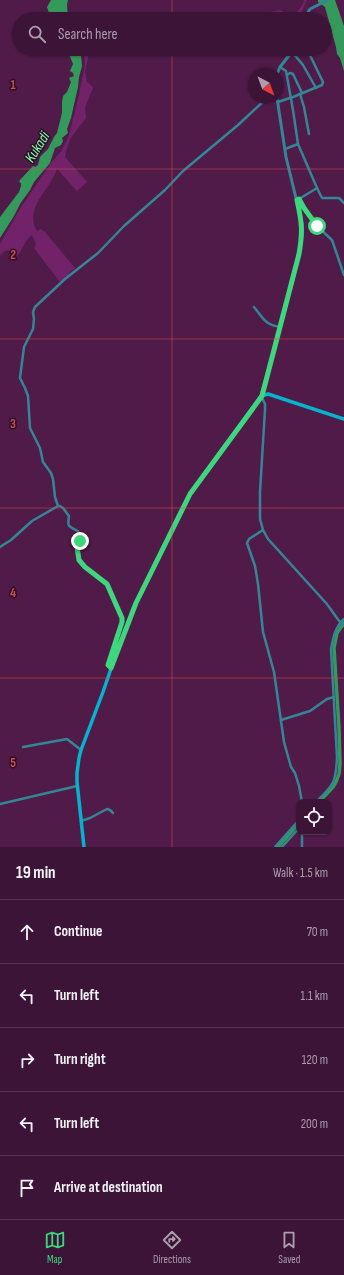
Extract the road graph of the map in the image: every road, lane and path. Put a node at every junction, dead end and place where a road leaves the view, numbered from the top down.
1 (328, 0) edge
2 (308, 12) edge
3 (288, 56) edge
4 (297, 56) edge
5 (310, 56) edge
6 (280, 67) joint
7 (287, 75) junction
8 (316, 88) junction
9 (301, 94) junction
10 (291, 98) junction
11 (284, 99) edge
12 (260, 104) edge
13 (279, 104) edge
14 (308, 134) dead end
15 (298, 144) junction
16 (285, 149) junction
17 (317, 188) junction
18 (298, 200) junction
19 (344, 203) edge
20 (344, 275) edge
21 (254, 307) dead end
22 (280, 327) junction
23 (262, 396) junction
24 (344, 420) edge
25 (58, 506) junction
26 (263, 530) junction
27 (0, 547) edge
28 (344, 619) edge
29 (342, 624) edge
30 (111, 668) junction
31 (334, 697) junction
32 (281, 720) junction
33 (23, 747) dead end
34 (81, 750) junction
35 (78, 786) junction
36 (301, 799) edge
37 (319, 799) edge
38 (0, 804) edge
39 (113, 813) dead end
40 (81, 821) junction
41 (296, 823) edge
42 (296, 831) edge
43 (302, 835) edge
44 (84, 847) edge
45 (275, 847) edge
46 (282, 847) edge
47 (302, 847) edge

1 - 2 street
3 - 6 street
4 - 8 street
5 - 8 street
6 - 7 street
7 - 9 street
7 - 10 street
8 - 9 street
9 - 10 street
9 - 14 street
10 - 11 street
10 - 15 street
12 - 25 street
13 - 16 street
15 - 16 street
15 - 17 street
16 - 18 street
17 - 18 street
17 - 19 street
18 - 20 street
18 - 22 street
21 - 22 street
22 - 23 street
23 - 24 main road
23 - 26 street
23 - 30 main road
25 - 27 street
25 - 30 street
26 - 29 street
26 - 32 street
28 - 29 street
29 - 31 street
30 - 34 main road
31 - 32 street
31 - 37 street
32 - 36 street
33 - 34 street
34 - 35 main road
35 - 38 street
35 - 40 main road
39 - 40 street
40 - 44 main road
41 - 45 street
42 - 46 street
43 - 47 street

